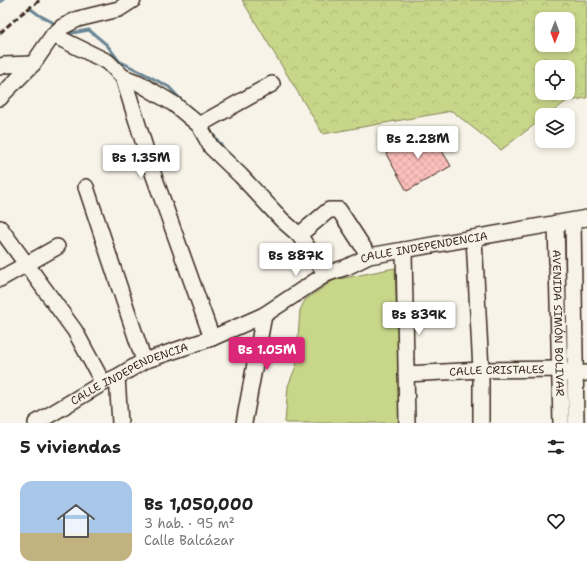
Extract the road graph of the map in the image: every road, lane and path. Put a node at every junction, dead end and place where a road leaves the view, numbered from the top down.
1 (133, 0) edge
2 (50, 41) junction
3 (34, 64) junction
4 (0, 67) edge
5 (123, 77) junction
6 (272, 84) dead end
7 (0, 98) edge
8 (199, 125) junction
9 (86, 187) dead end
10 (580, 219) edge
11 (556, 223) junction
12 (0, 228) edge
13 (300, 235) junction
14 (474, 238) junction
15 (57, 247) dead end
16 (404, 250) junction
17 (369, 256) junction
18 (27, 264) junction
19 (326, 274) junction
20 (0, 279) edge
21 (264, 315) junction
22 (212, 338) junction
23 (144, 361) junction
24 (559, 369) junction
25 (481, 370) junction
26 (406, 374) junction
27 (581, 374) edge
28 (117, 376) junction
29 (103, 383) junction
30 (36, 423) edge
31 (120, 423) edge
32 (244, 423) edge
33 (407, 423) edge
34 (481, 423) edge
35 (560, 423) edge
36 (576, 423) edge

1 - 2 street
2 - 3 street
2 - 5 street
3 - 4 street
3 - 7 street
5 - 8 street
5 - 22 street
6 - 8 street
8 - 13 street
9 - 23 street
10 - 11 street, CALLE INDEPENDENCIA
10 - 27 street, AVENIDA SIMÓN BOLIVAR
11 - 14 street, CALLE INDEPENDENCIA
11 - 24 street, AVENIDA SIMÓN BOLIVAR
12 - 18 street
13 - 17 street
13 - 19 street
14 - 16 street, CALLE INDEPENDENCIA
14 - 25 street
15 - 18 street
16 - 17 street, CALLE INDEPENDENCIA
16 - 26 street
17 - 19 street, CALLE INDEPENDENCIA
18 - 20 street
18 - 29 street
19 - 21 street, CALLE INDEPENDENCIA
21 - 22 street, CALLE INDEPENDENCIA
21 - 32 street
22 - 23 street, CALLE INDEPENDENCIA
23 - 28 street, CALLE INDEPENDENCIA
24 - 25 street, CALLE CRISTALES
24 - 27 street, CALLE CRISTALES
24 - 35 street, AVENIDA SIMÓN BOLIVAR
25 - 26 street, CALLE CRISTALES
25 - 34 street
26 - 33 street
27 - 36 street, AVENIDA SIMÓN BOLIVAR
28 - 29 street, CALLE INDEPENDENCIA
28 - 31 street
29 - 30 street, CALLE INDEPENDENCIA

